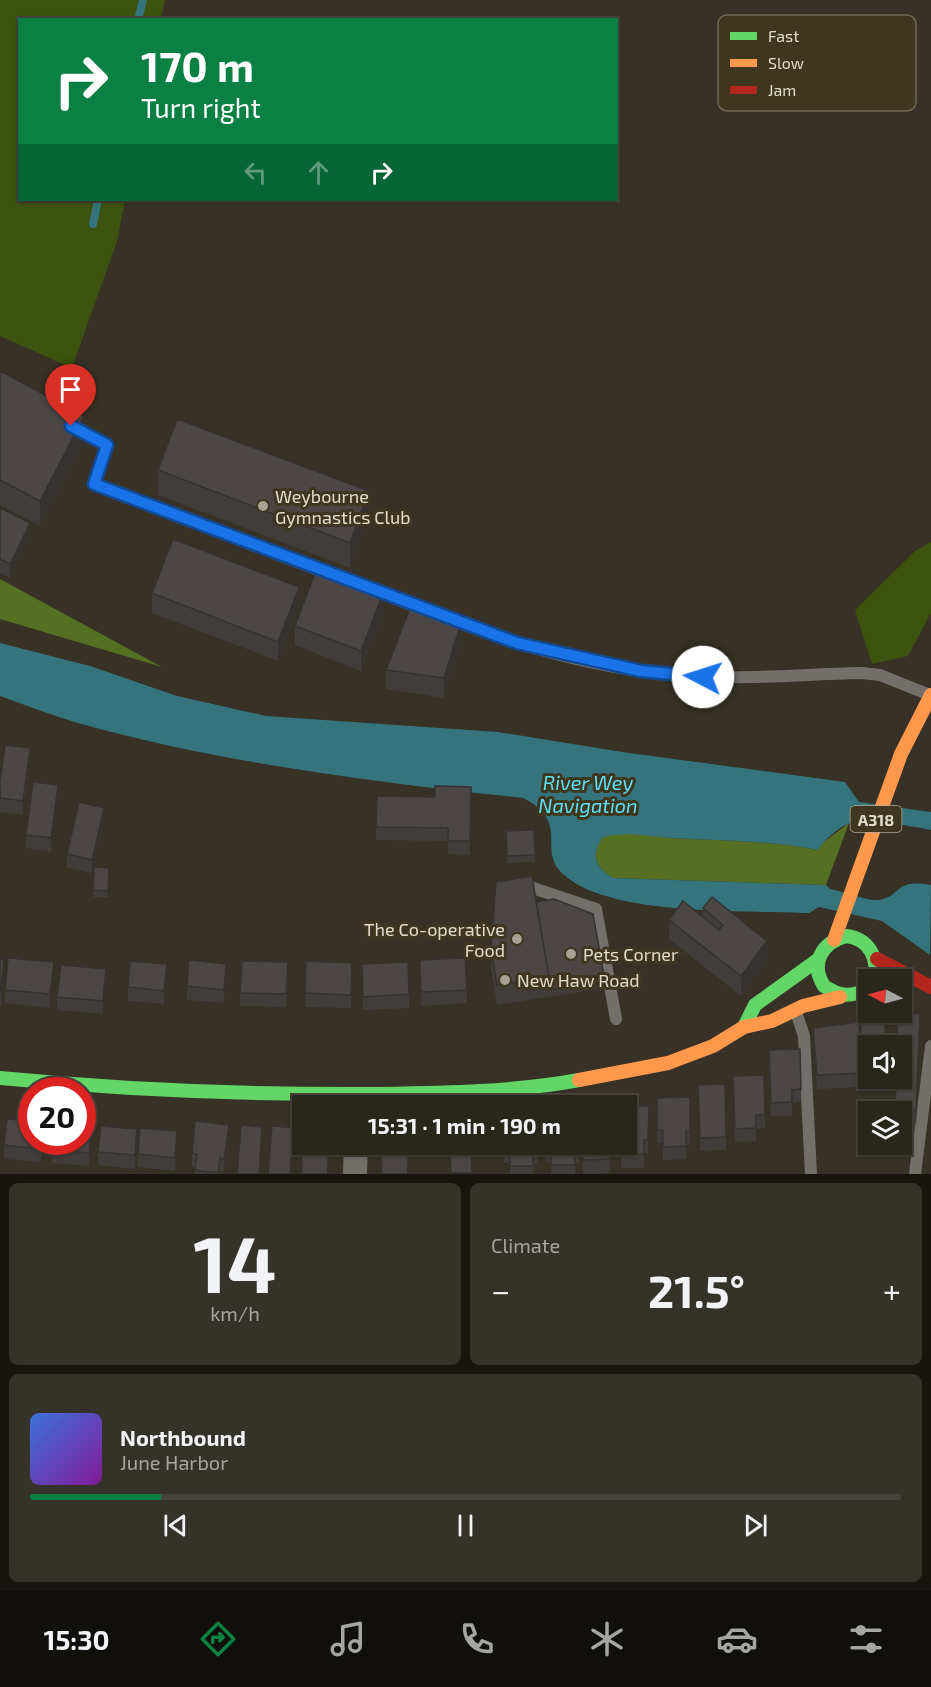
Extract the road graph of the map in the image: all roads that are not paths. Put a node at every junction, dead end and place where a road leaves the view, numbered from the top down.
1 (58, 419) edge
2 (931, 695) edge
3 (859, 876) junction
4 (524, 885) edge
5 (860, 903) dead end
6 (863, 926) dead end
7 (834, 940) junction
8 (865, 942) junction
9 (819, 959) junction
10 (878, 959) junction
11 (877, 969) edge
12 (931, 987) edge
13 (912, 991) edge
14 (931, 992) edge
15 (858, 994) edge
16 (840, 997) junction
17 (795, 1009) junction
18 (616, 1019) dead end
19 (744, 1027) junction
20 (931, 1046) edge
21 (621, 1057) dead end
22 (623, 1073) junction
23 (0, 1078) edge
24 (420, 1095) edge
25 (292, 1097) edge
26 (356, 1155) edge
27 (355, 1174) edge
28 (811, 1174) edge
29 (915, 1174) edge

1 - 2 lane
2 - 3 main road, A318
3 - 5 main road, A318
3 - 7 main road, A318
4 - 18 lane
6 - 8 main road
7 - 8 main road
7 - 9 main road
8 - 10 main road
9 - 16 main road
9 - 19 main road
10 - 11 main road
10 - 12 main road
13 - 14 main road
15 - 16 main road
16 - 17 main road
17 - 19 main road
17 - 28 lane
19 - 22 main road
20 - 29 lane
21 - 22 lane
22 - 24 main road
23 - 25 main road
26 - 27 street

